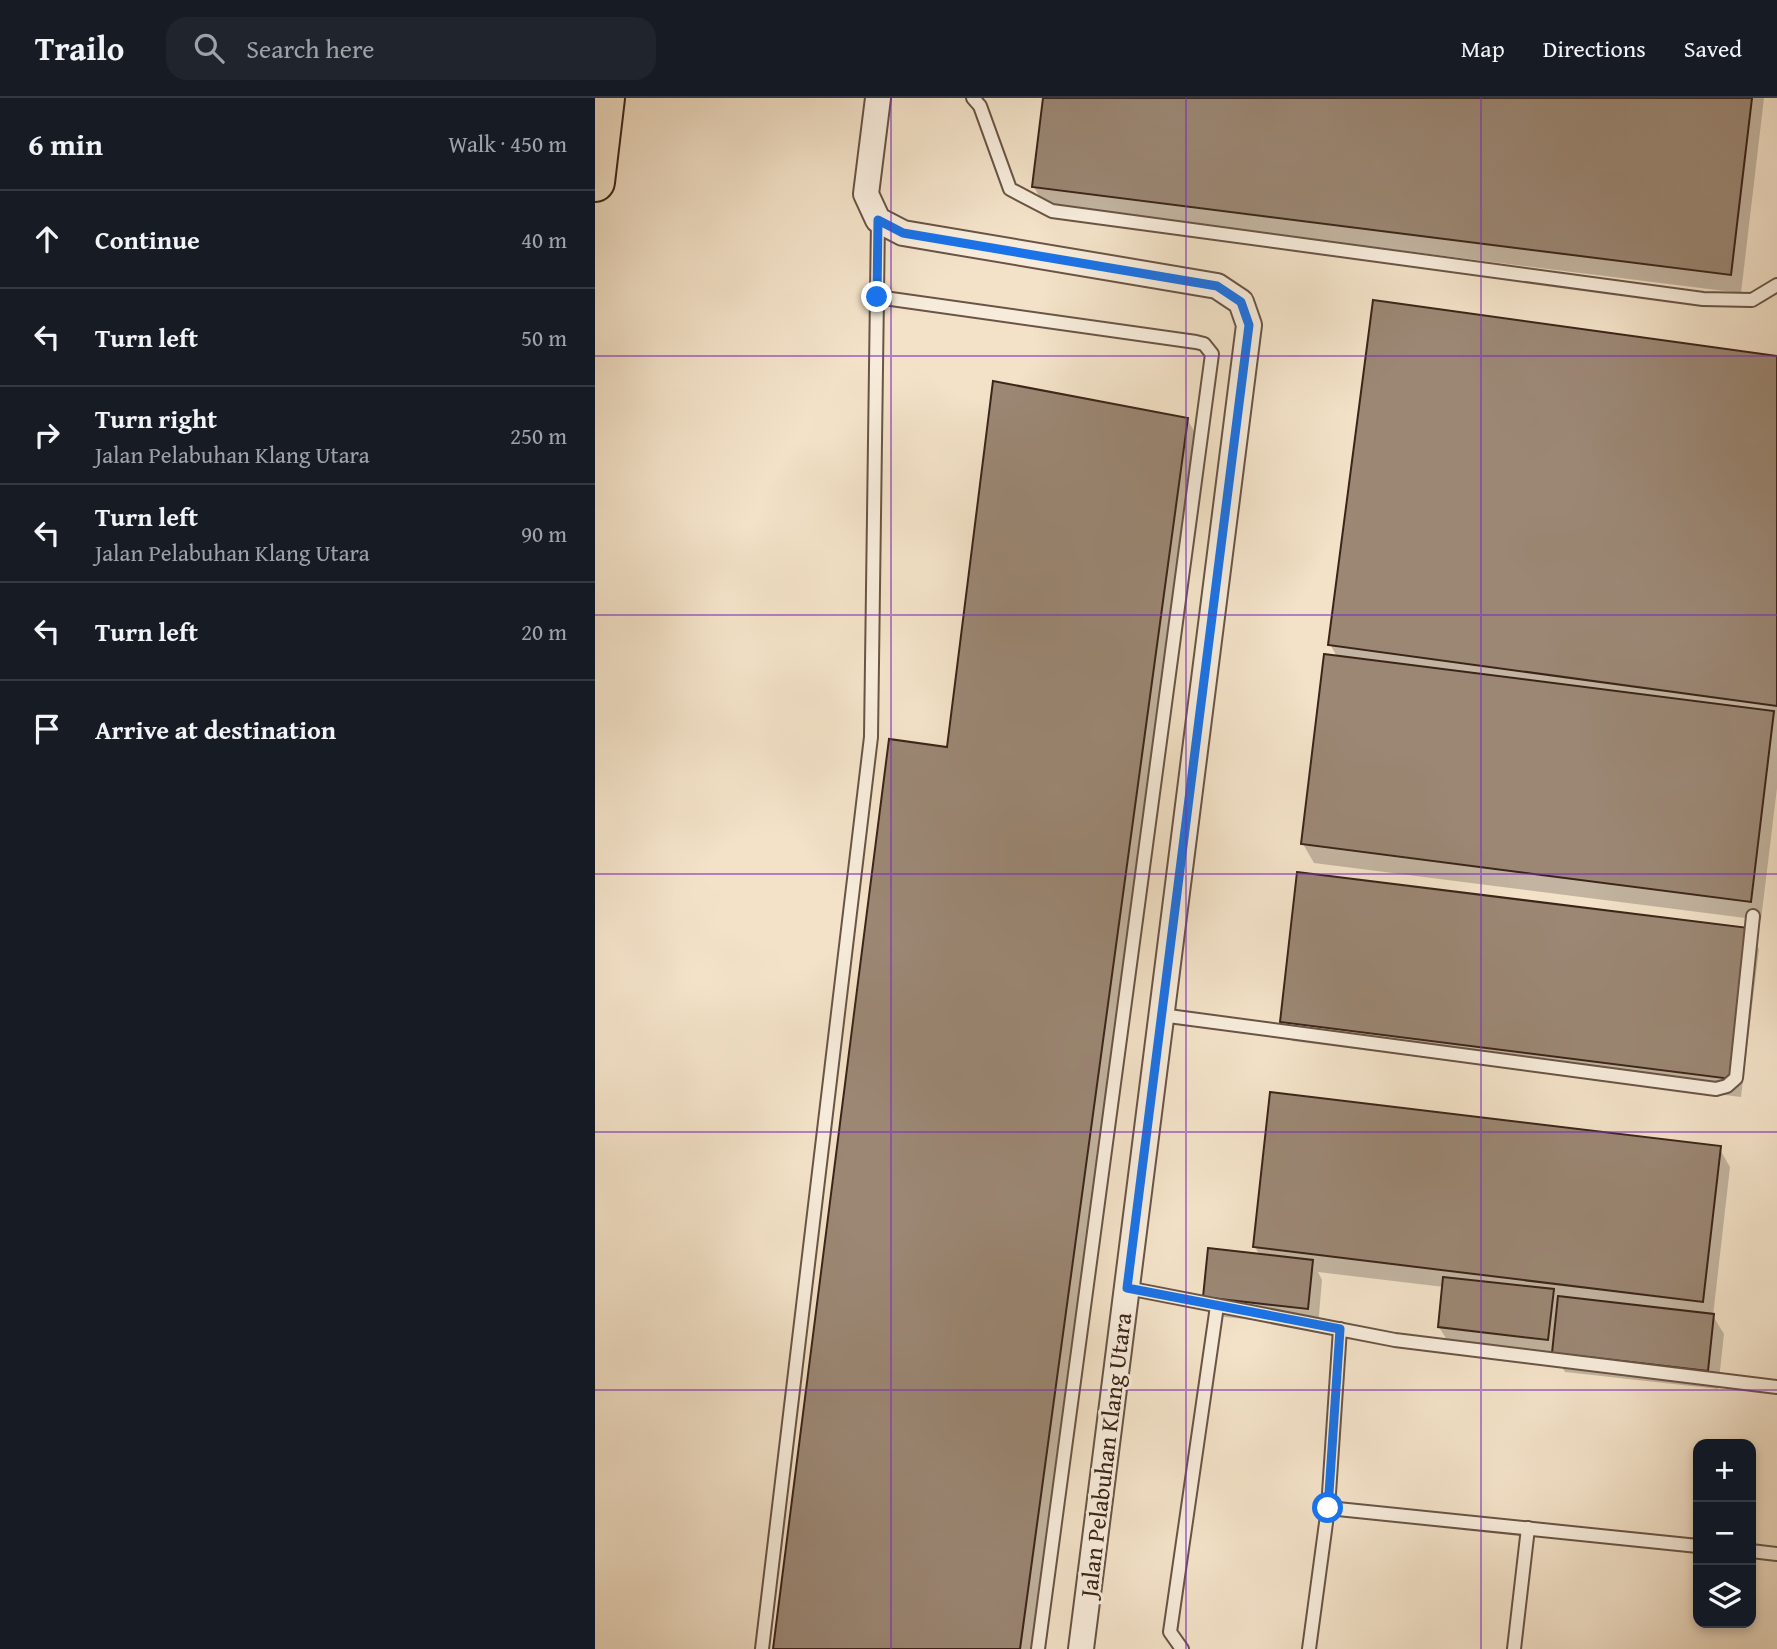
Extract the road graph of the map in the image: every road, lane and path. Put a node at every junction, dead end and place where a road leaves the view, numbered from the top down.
1 (604, 98) edge
2 (878, 98) edge
3 (973, 98) edge
4 (595, 182) edge
5 (878, 220) junction
6 (1777, 285) edge
7 (877, 297) junction
8 (1753, 916) dead end
9 (1161, 1015) junction
10 (1127, 1288) junction
11 (1217, 1306) junction
12 (1340, 1329) junction
13 (1777, 1387) edge
14 (1328, 1508) junction
15 (1528, 1528) junction
16 (1693, 1545) edge
17 (1756, 1552) edge
18 (1777, 1554) edge
19 (762, 1649) edge
20 (1038, 1649) edge
21 (1081, 1649) edge
22 (1182, 1649) edge
23 (1308, 1649) edge
24 (1514, 1649) edge

1 - 4 main road
2 - 5 street
3 - 6 lane
5 - 7 lane
5 - 9 street, Jalan Pelabuhan Klang Utara
7 - 19 lane
7 - 20 lane
8 - 9 lane
9 - 10 street, Jalan Pelabuhan Klang Utara
10 - 11 lane
10 - 21 street, Jalan Pelabuhan Klang Utara
11 - 12 lane
11 - 22 lane
12 - 13 lane
12 - 14 lane
14 - 15 lane
14 - 23 lane
15 - 16 lane
15 - 24 lane
17 - 18 lane

